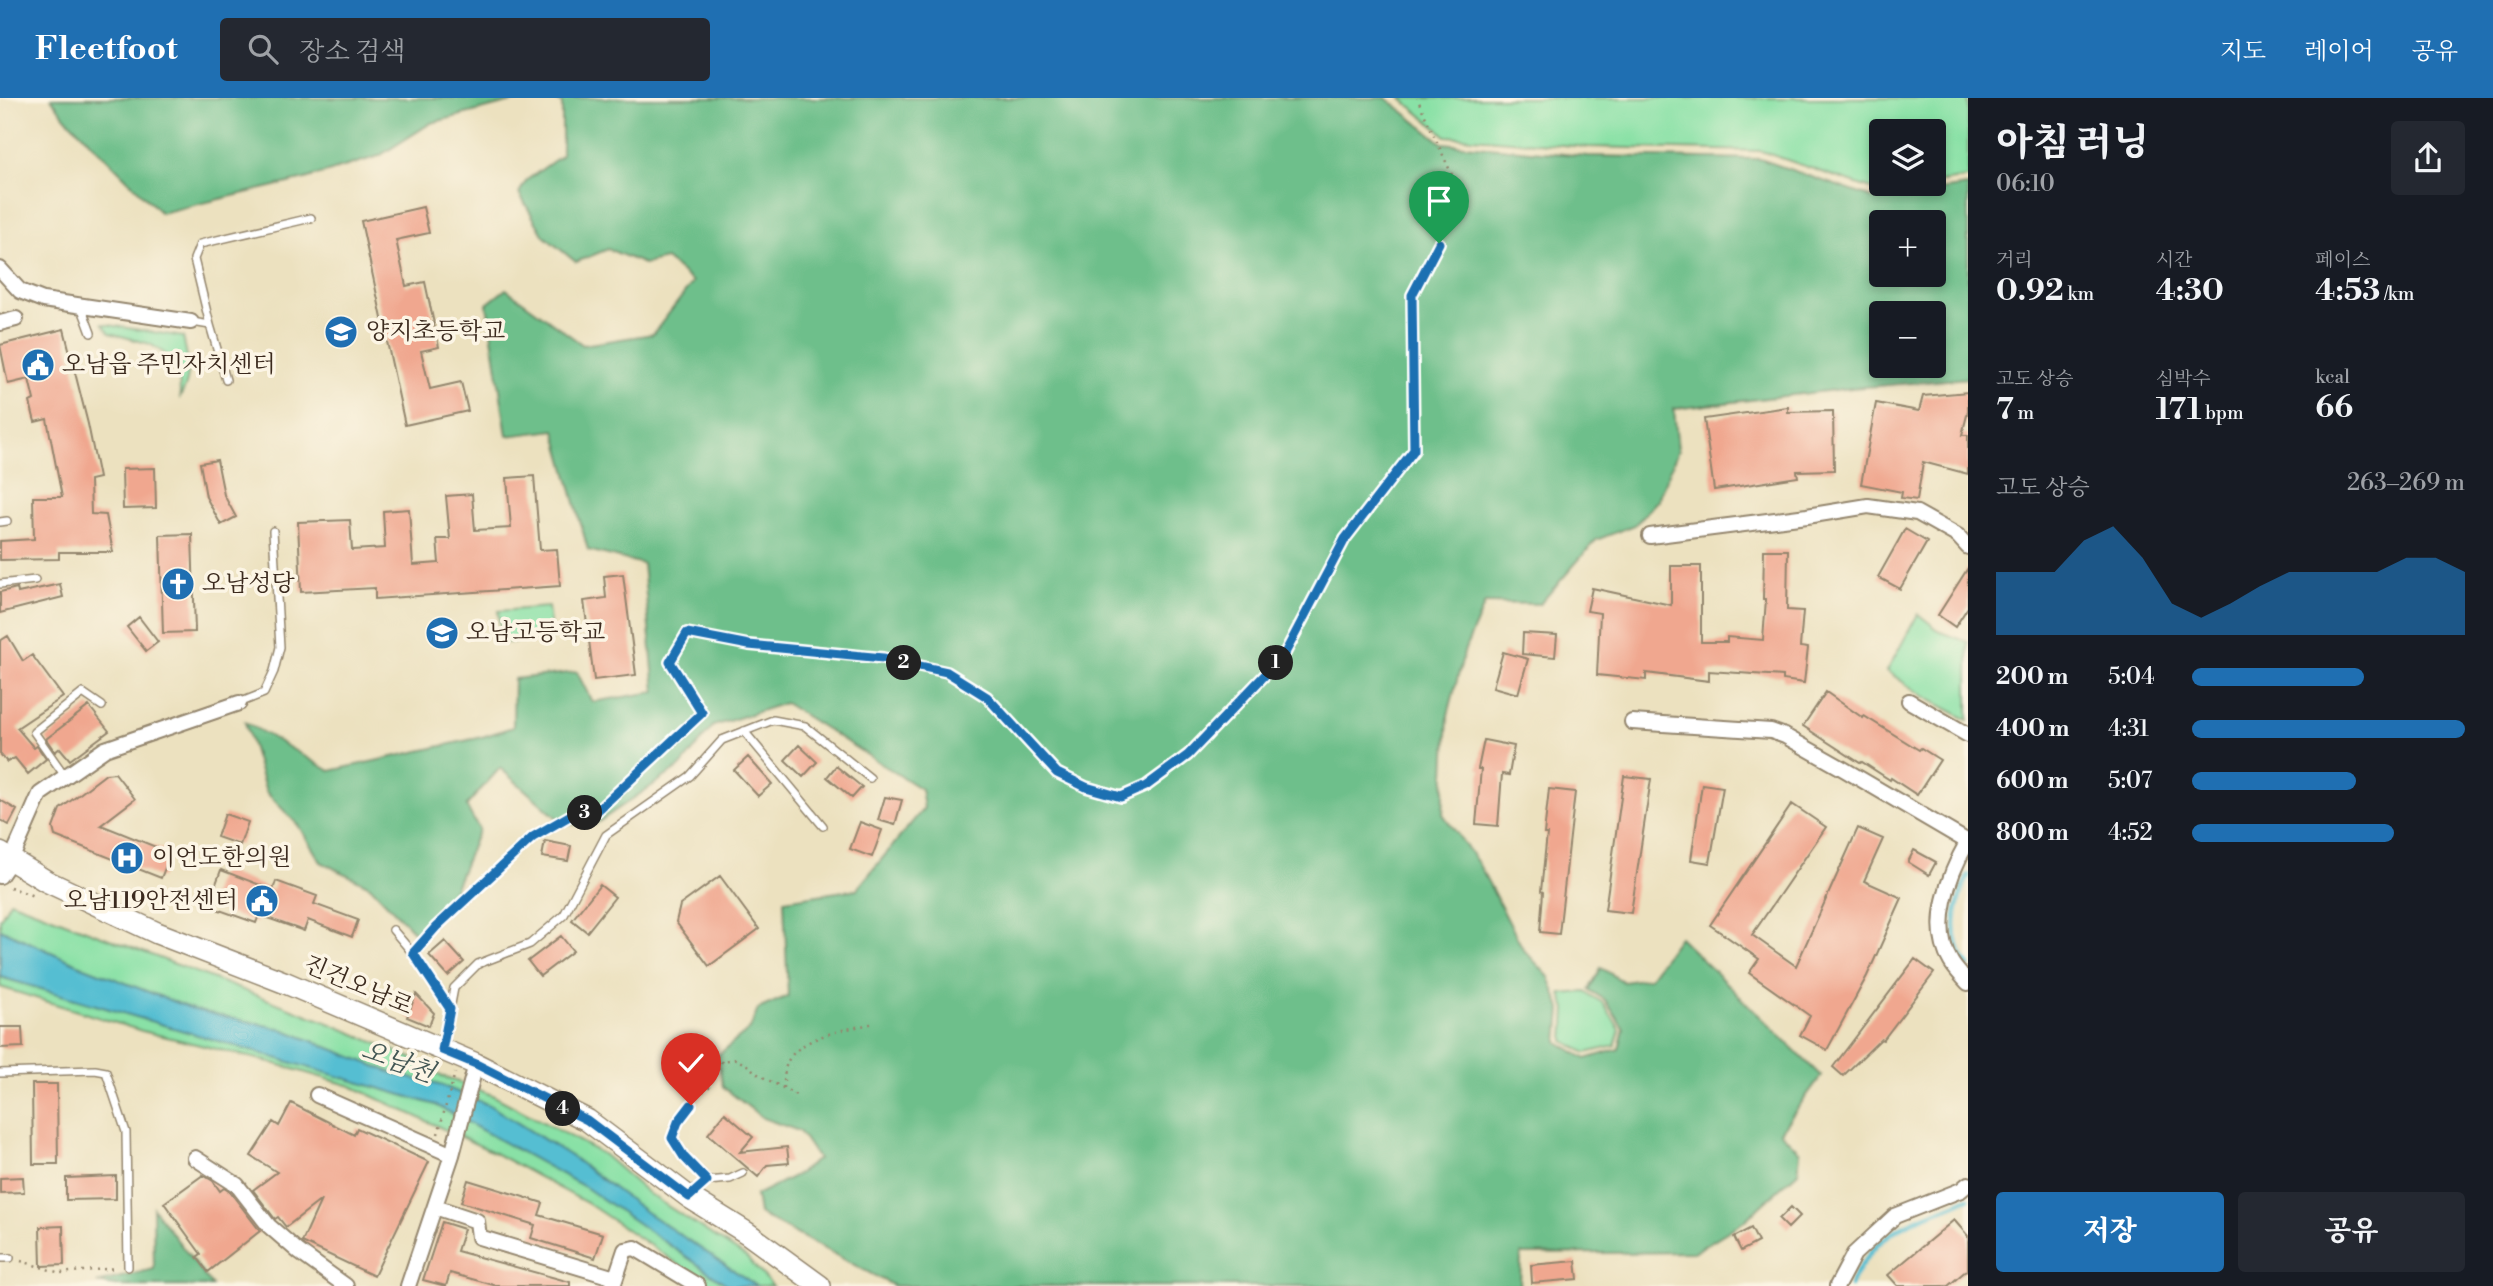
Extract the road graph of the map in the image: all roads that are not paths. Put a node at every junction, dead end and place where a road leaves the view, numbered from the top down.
1 (312, 218) dead end
2 (0, 269) edge
3 (80, 306) junction
4 (16, 319) dead end
5 (191, 322) joint
6 (0, 323) edge
7 (211, 324) junction
8 (91, 333) dead end
9 (226, 380) dead end
10 (273, 531) dead end
11 (1650, 536) dead end
12 (1968, 547) edge
13 (35, 580) dead end
14 (0, 584) edge
15 (1909, 701) dead end
16 (239, 703) joint
17 (102, 706) dead end
18 (1632, 722) dead end
19 (744, 732) junction
20 (1968, 735) edge
21 (65, 777) junction
22 (870, 778) dead end
23 (823, 826) dead end
24 (533, 837) road end
25 (1968, 841) edge
26 (4, 863) edge
27 (393, 930) dead end
28 (413, 953) junction
29 (1968, 983) edge
30 (450, 1009) junction
31 (442, 1050) junction
32 (0, 1073) edge
33 (474, 1074) junction
34 (317, 1095) dead end
35 (691, 1105) road end
36 (452, 1155) junction
37 (195, 1158) dead end
38 (743, 1173) dead end
39 (707, 1181) junction
40 (1968, 1184) edge
41 (689, 1197) junction
42 (435, 1207) junction
43 (0, 1258) edge
44 (10, 1258) road end
45 (128, 1267) road end
46 (614, 1282) edge
47 (346, 1286) edge
48 (408, 1286) edge
49 (698, 1286) edge
50 (820, 1286) edge
51 (1837, 1286) edge

1 - 7 lane
2 - 3 street
3 - 5 street
3 - 8 lane
4 - 6 street
5 - 7 lane
7 - 9 lane
10 - 16 lane
11 - 12 street
13 - 14 lane
15 - 20 street
16 - 21 street
17 - 21 lane
18 - 25 street
19 - 22 lane
19 - 23 lane
19 - 30 lane
21 - 26 street
24 - 28 lane
25 - 29 street
26 - 31 main road, 진건오남로
27 - 28 lane
28 - 30 lane
30 - 31 lane
31 - 33 main road, 진건오남로
32 - 45 lane
33 - 36 street
33 - 41 main road, 진건오남로
34 - 36 street
35 - 39 lane
36 - 42 street
37 - 47 street
38 - 39 lane
39 - 41 lane
40 - 51 street
41 - 50 main road, 진건오남로
42 - 46 street
42 - 48 street
43 - 44 lane
46 - 49 street

